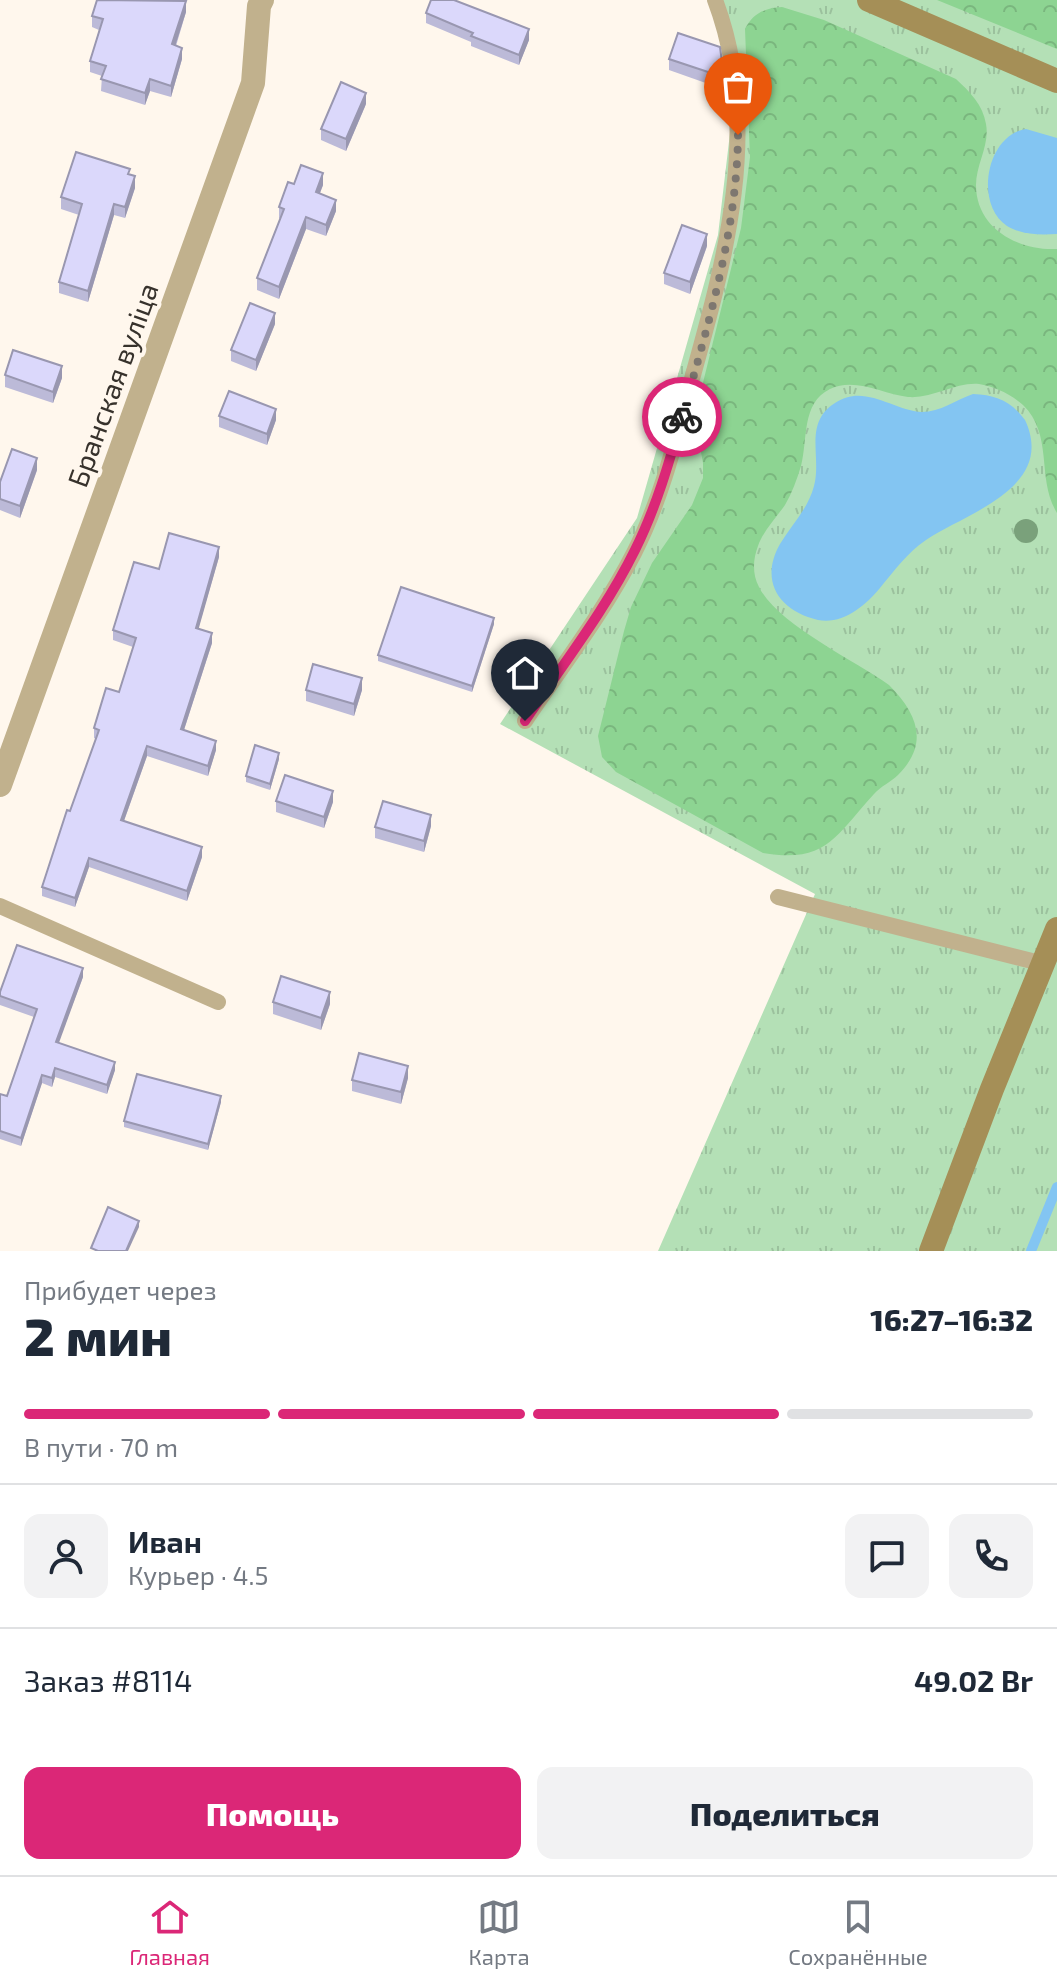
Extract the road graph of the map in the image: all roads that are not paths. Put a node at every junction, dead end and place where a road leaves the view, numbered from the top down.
1 (715, 0) edge
2 (869, 0) edge
3 (260, 2) edge
4 (1057, 81) edge
5 (525, 721) dead end
6 (0, 785) edge
7 (778, 897) dead end
8 (0, 906) edge
9 (1057, 929) edge
10 (1044, 964) junction
11 (218, 1002) dead end
12 (931, 1251) edge

1 - 5 lane
2 - 4 street
3 - 6 street, Бранская вуліца
7 - 10 lane
8 - 11 lane
9 - 10 street
10 - 12 street

